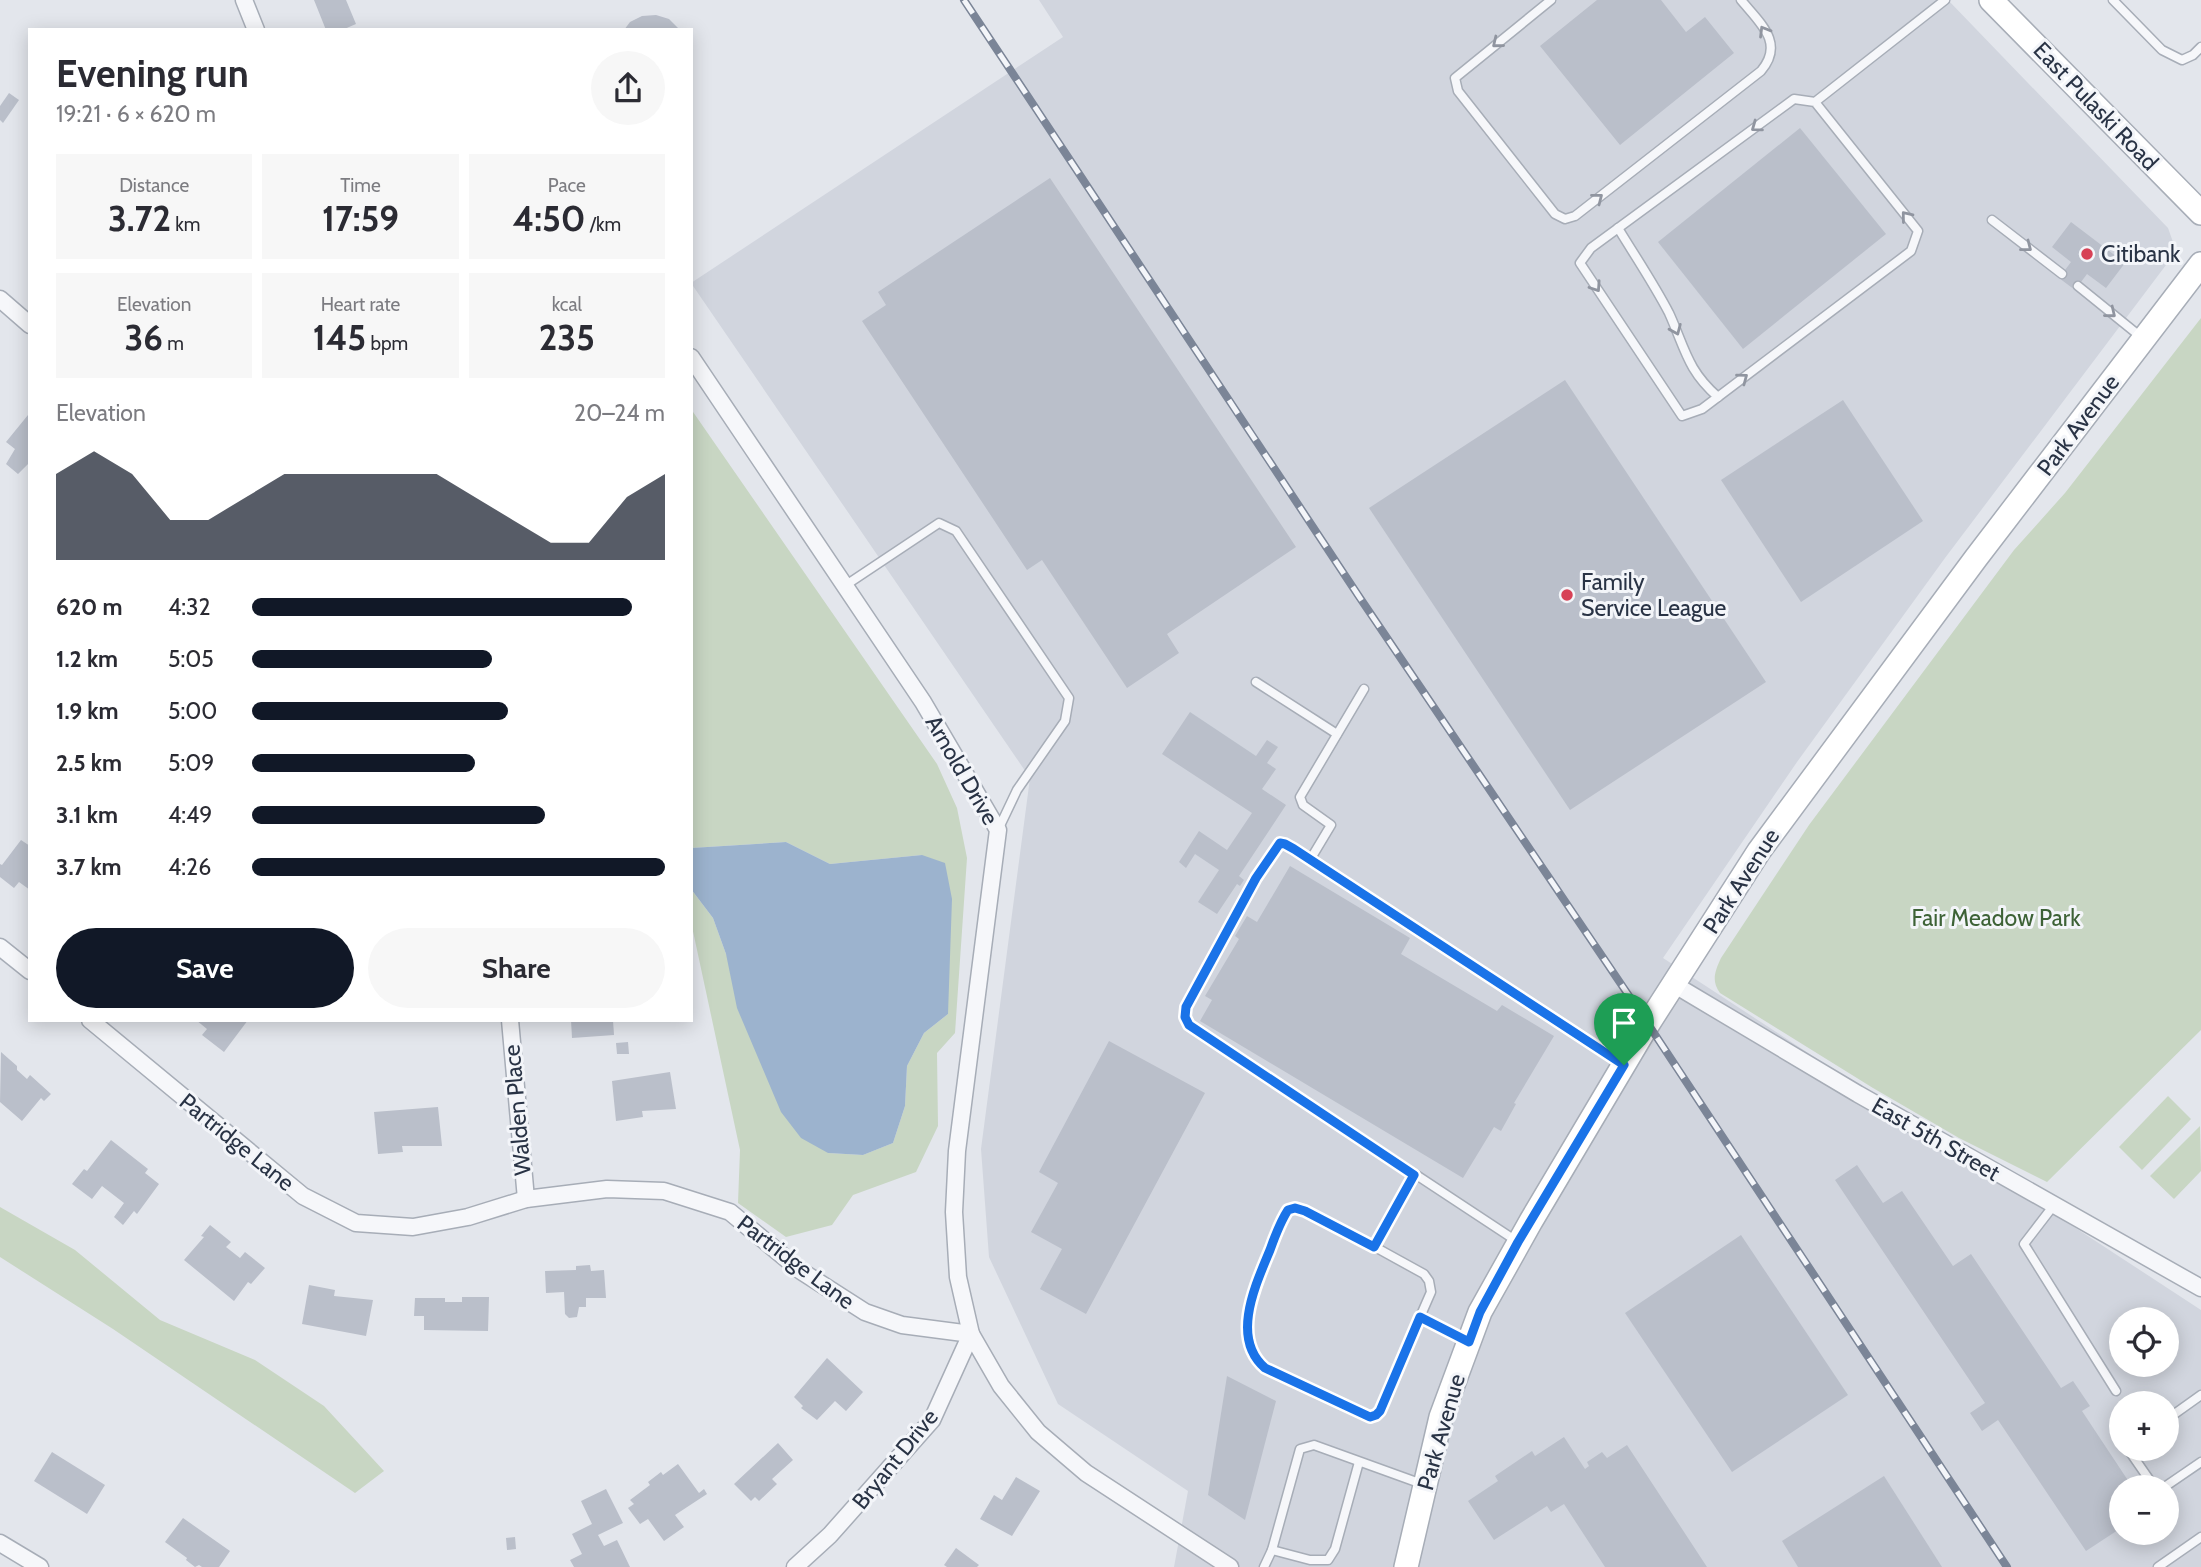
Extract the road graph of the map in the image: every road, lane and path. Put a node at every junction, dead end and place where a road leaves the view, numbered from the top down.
1 (244, 0) edge
2 (1550, 0) edge
3 (1741, 0) edge
4 (1945, 0) edge
5 (1991, 0) edge
6 (2113, 0) edge
7 (255, 28) edge
8 (2201, 47) edge
9 (1815, 102) junction
10 (2201, 213) edge
11 (1992, 220) dead end
12 (1618, 228) junction
13 (2201, 264) edge
14 (2062, 274) dead end
15 (2078, 286) dead end
16 (0, 299) edge
17 (28, 323) edge
18 (2144, 339) junction
19 (693, 360) edge
20 (1718, 397) junction
21 (846, 585) junction
22 (1256, 682) dead end
23 (1364, 689) dead end
24 (1337, 734) junction
25 (998, 830) junction
26 (1310, 860) junction
27 (0, 947) edge
28 (28, 969) edge
29 (1675, 985) junction
30 (92, 1022) edge
31 (510, 1022) edge
32 (1624, 1065) junction
33 (1414, 1175) junction
34 (526, 1199) junction
35 (2054, 1205) junction
36 (1518, 1242) junction
37 (1374, 1247) junction
38 (2201, 1287) edge
39 (1420, 1317) junction
40 (971, 1334) junction
41 (1469, 1342) junction
42 (2116, 1391) dead end
43 (2201, 1395) edge
44 (2179, 1411) edge
45 (1359, 1462) junction
46 (2201, 1462) edge
47 (2179, 1477) edge
48 (1425, 1485) junction
49 (2201, 1537) edge
50 (0, 1543) edge
51 (1272, 1550) junction
52 (40, 1567) edge
53 (795, 1567) edge
54 (1230, 1567) edge
55 (1264, 1567) edge
56 (1406, 1567) edge
57 (2158, 1567) edge

1 - 7 street
2 -> 3 lane
4 - 9 lane
5 - 10 main road, East Pulaski Road
6 - 8 lane
9 -> 12 lane
20 -> 9 lane
11 -> 14 lane
12 -> 20 lane
12 -> 20 lane
13 - 18 main road, Park Avenue
15 -> 18 lane
16 - 17 street
18 - 29 main road, Park Avenue
19 - 21 street, Arnold Drive
21 - 25 street, Arnold Drive
21 - 25 lane
22 - 24 lane
23 - 24 lane
24 - 26 lane
25 - 40 street, Arnold Drive
26 - 32 lane
26 - 33 lane
27 - 28 street
29 - 32 main road, Park Avenue
29 - 35 street, East 5th Street
30 - 34 street, Partridge Lane
31 - 34 street, Walden Place
32 - 36 main road, Park Avenue
33 - 36 lane
33 - 37 lane
34 - 40 street, Partridge Lane
35 - 38 street, East 5th Street
35 - 42 lane
36 - 41 main road, Park Avenue
37 - 39 lane
37 - 39 lane
39 - 41 lane
40 - 53 street, Bryant Drive
40 - 54 street
41 - 48 main road, Park Avenue
43 - 44 lane
45 - 48 lane
45 - 51 lane
45 - 51 lane
46 - 47 lane
48 - 56 main road, Park Avenue
49 - 57 lane
50 - 52 street
51 - 55 lane

